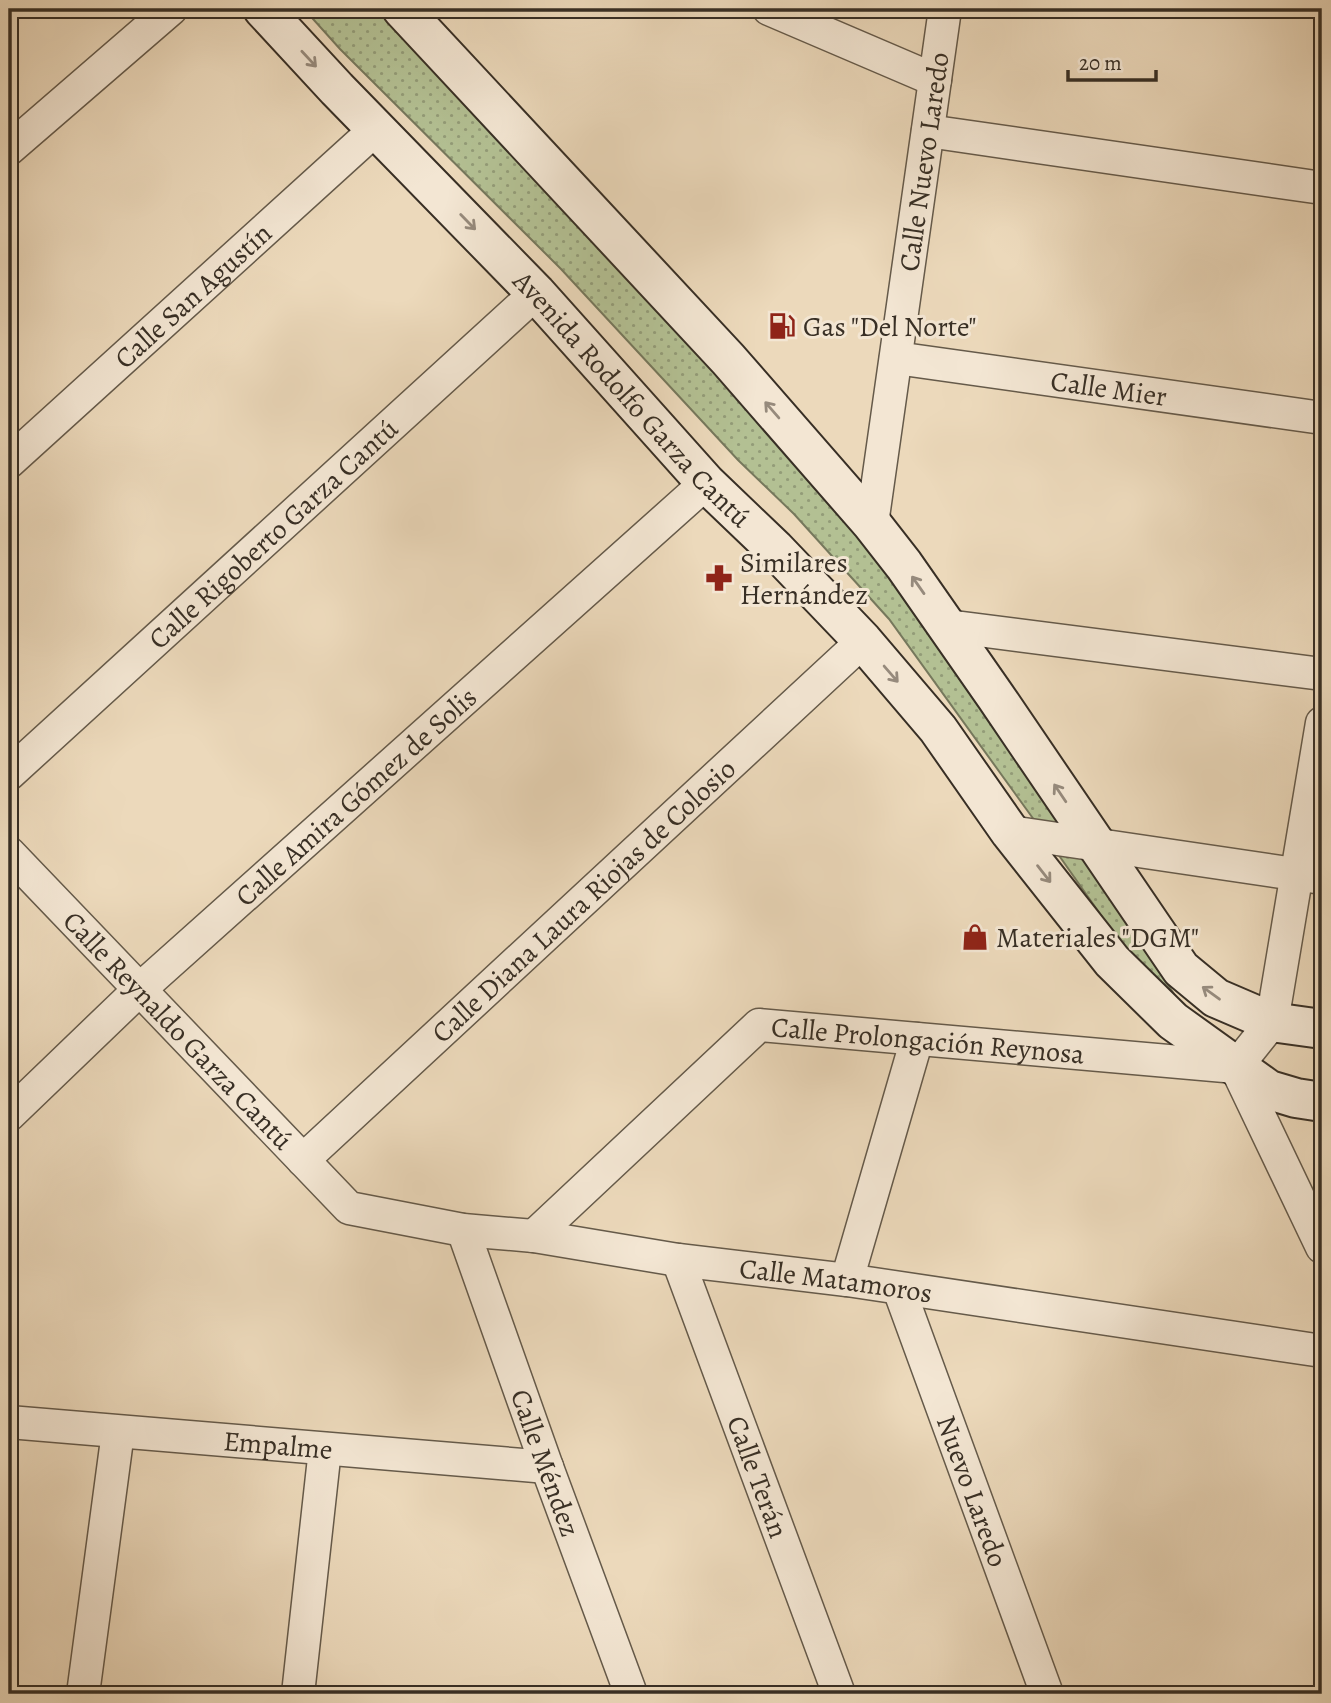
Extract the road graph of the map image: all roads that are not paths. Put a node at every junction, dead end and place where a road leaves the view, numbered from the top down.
1 (171, 9) edge
2 (263, 9) edge
3 (769, 9) edge
4 (945, 9) edge
5 (408, 11) edge
6 (935, 80) junction
7 (377, 128) junction
8 (928, 131) junction
9 (9, 149) edge
10 (1322, 188) edge
11 (536, 293) junction
12 (896, 358) junction
13 (1322, 418) edge
14 (9, 462) edge
15 (706, 483) junction
16 (872, 524) junction
17 (947, 626) junction
18 (863, 641) junction
19 (1322, 674) edge
20 (1322, 723) edge
21 (9, 774) edge
22 (1010, 832) junction
23 (1096, 846) junction
24 (9, 853) edge
25 (1310, 876) edge
26 (139, 990) junction
27 (1272, 1022) junction
28 (1322, 1029) edge
29 (917, 1039) junction
30 (1236, 1067) junction
31 (1322, 1102) edge
32 (9, 1115) edge
33 (303, 1160) junction
34 (349, 1208) joint
35 (463, 1230) junction
36 (534, 1236) junction
37 (1322, 1247) edge
38 (678, 1260) junction
39 (847, 1280) junction
40 (899, 1289) junction
41 (1322, 1350) edge
42 (9, 1423) edge
43 (118, 1432) junction
44 (325, 1449) junction
45 (547, 1467) junction
46 (83, 1694) edge
47 (298, 1694) edge
48 (631, 1694) edge
49 (839, 1694) edge
50 (1047, 1694) edge

1 - 9 street
2 -> 7 main road, Avenida Rodolfo Garza Cantú
3 - 6 street
4 - 6 street, Calle Nuevo Laredo
16 -> 5 main road
6 - 8 street, Calle Nuevo Laredo
7 -> 11 main road, Avenida Rodolfo Garza Cantú
7 - 14 street, Calle San Agustín
8 - 10 street
8 - 12 street, Calle Nuevo Laredo
11 - 15 main road, Avenida Rodolfo Garza Cantú
11 - 21 street, Calle Rigoberto Garza Cantú
12 - 13 street, Calle Mier
12 - 16 street, Calle Nuevo Laredo
15 - 18 main road, Avenida Rodolfo Garza Cantú
15 - 26 street, Calle Amira Gómez de Solis
17 -> 16 main road
17 - 19 street
23 -> 17 main road
18 -> 22 main road, Avenida Rodolfo Garza Cantú
18 - 33 street, Calle Diana Laura Riojas de Colosio
20 - 25 street
22 - 23 street
22 -> 30 main road, Avenida Rodolfo Garza Cantú
23 - 25 street
27 -> 23 main road
24 - 26 street, Calle Reynaldo Garza Cantú
25 - 27 street
26 - 32 street, Calle Amira Gómez de Solis
26 - 33 street, Calle Reynaldo Garza Cantú
27 - 28 main road
27 - 30 street
29 - 30 street, Calle Prolongación Reynosa
29 - 36 street, Calle Prolongación Reynosa
29 - 39 street
30 - 31 main road, Avenida Rodolfo Garza Cantú
30 - 37 street
33 - 34 street, Calle Reynaldo Garza Cantú
34 - 35 street, Calle Matamoros
35 - 36 street, Calle Matamoros
35 - 45 street, Calle Méndez
36 - 38 street, Calle Matamoros
38 - 39 street, Calle Matamoros
38 - 49 street, Calle Terán
39 - 40 street, Calle Matamoros
40 - 41 street, Calle Matamoros
40 - 50 street, Nuevo Laredo
42 - 43 street, Empalme
43 - 44 street, Empalme
43 - 46 street
44 - 45 street, Empalme
44 - 47 street
45 - 48 street, Calle Méndez

